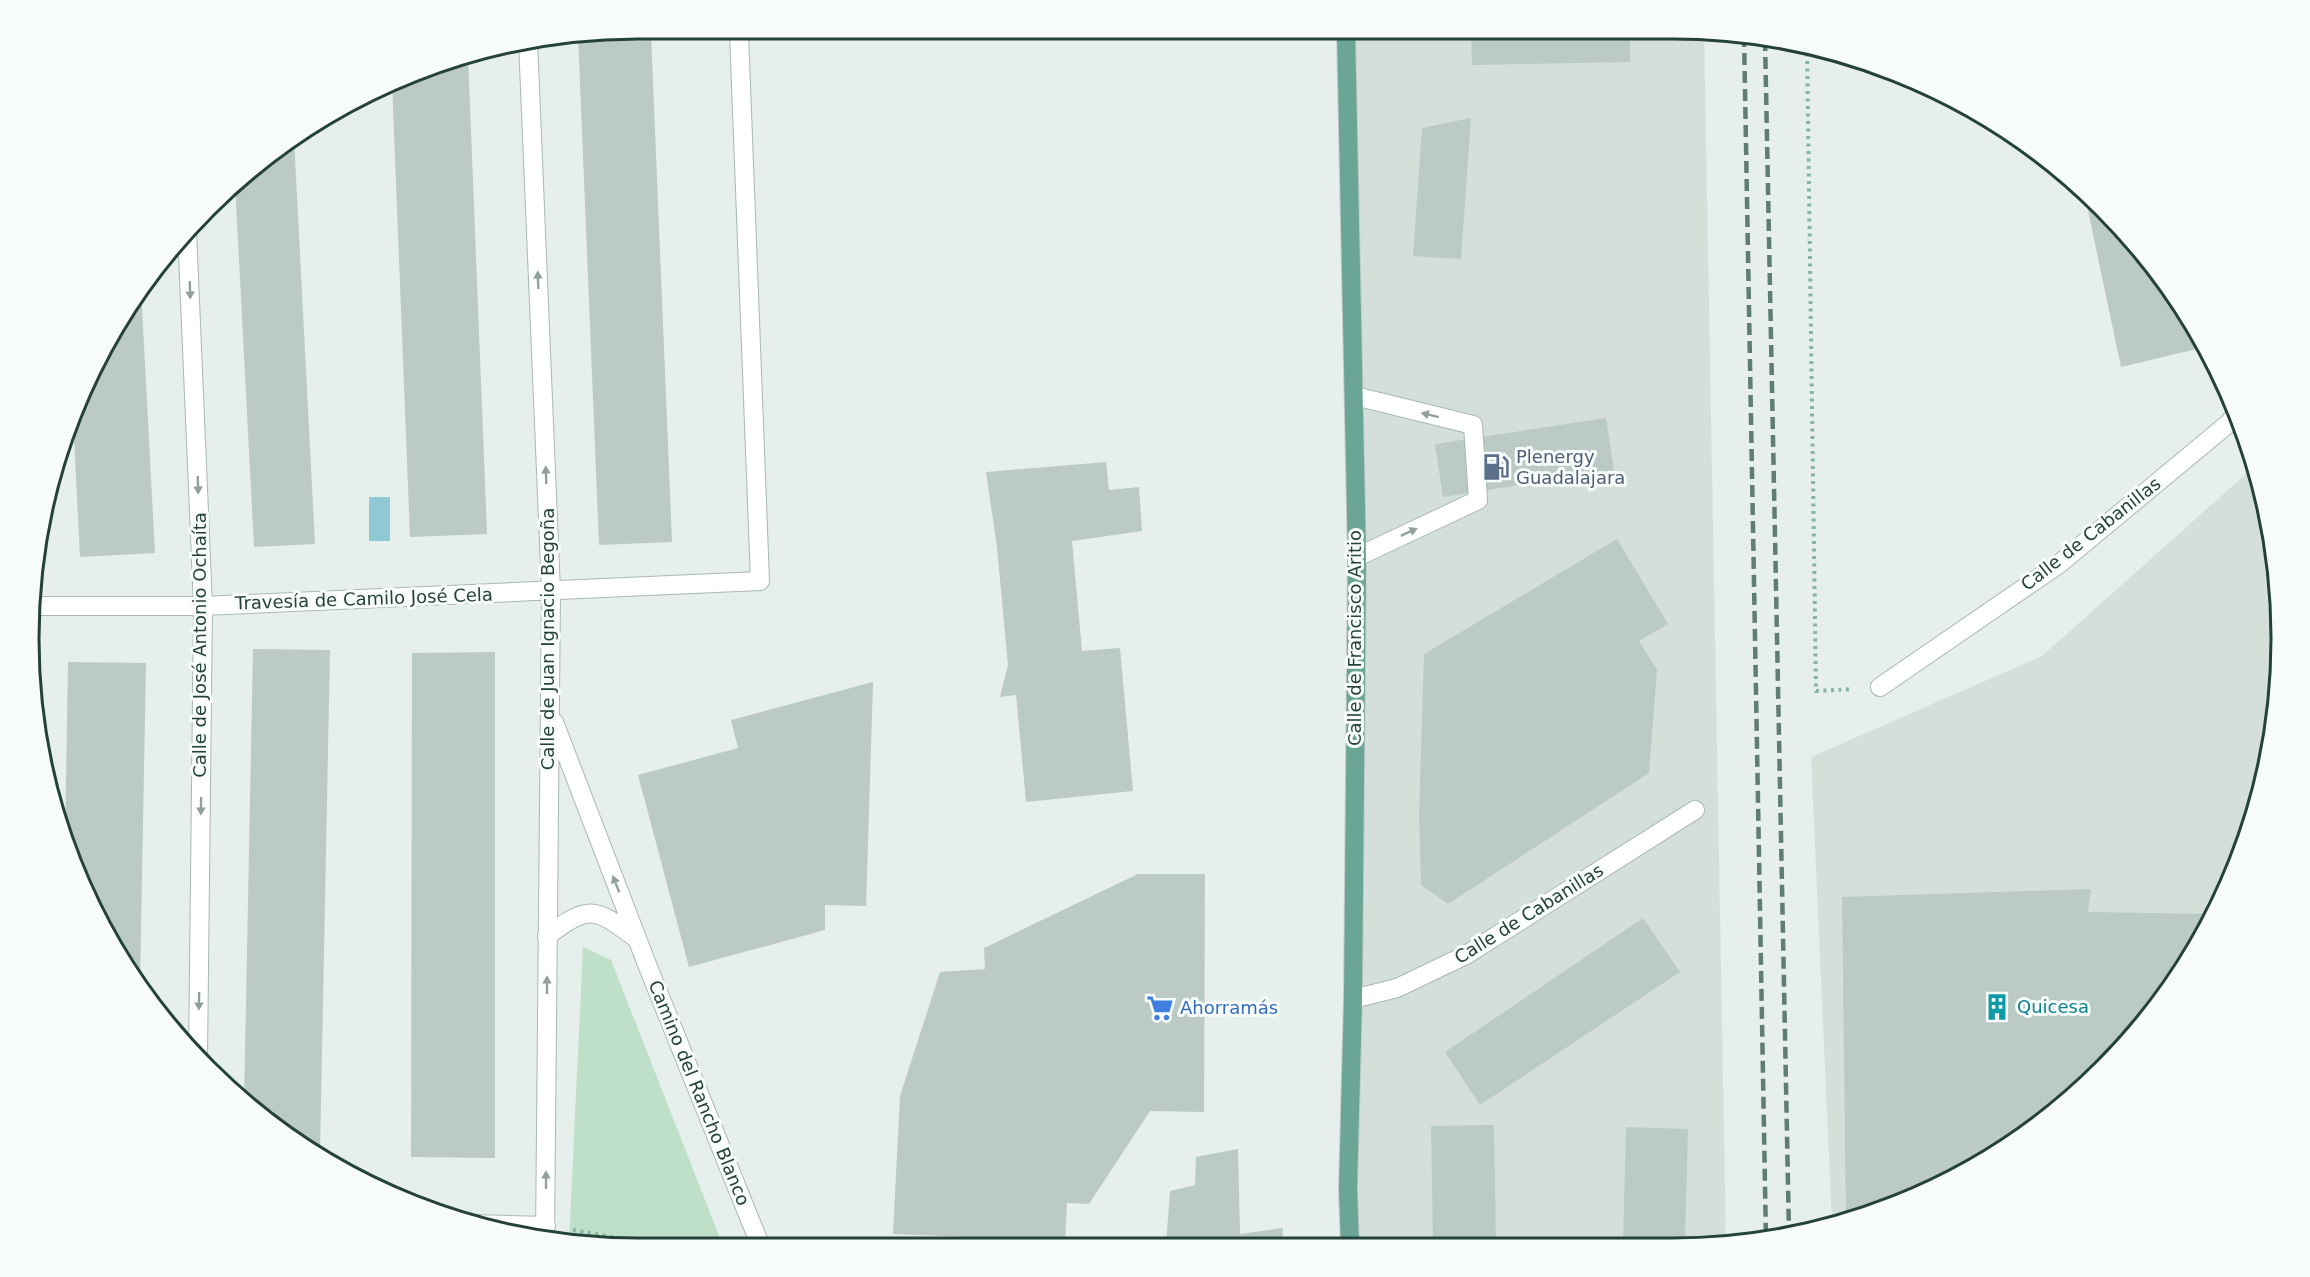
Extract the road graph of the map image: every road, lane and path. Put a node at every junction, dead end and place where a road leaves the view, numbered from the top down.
1 (739, 39) edge
2 (1346, 39) edge
3 (528, 50) edge
4 (1807, 55) edge
5 (188, 244) edge
6 (1355, 396) junction
7 (2230, 422) edge
8 (1357, 557) junction
9 (551, 591) junction
10 (40, 606) edge
11 (203, 606) junction
12 (1880, 687) joint
13 (550, 712) junction
14 (1695, 810) dead end
15 (548, 936) junction
16 (637, 939) junction
17 (1353, 999) junction
18 (198, 1045) edge
19 (545, 1230) edge
20 (757, 1238) edge
21 (1350, 1238) edge

1 - 9 street, Travesía de Camilo José Cela
2 - 6 main road, Calle de Francisco Aritio
9 -> 3 street, Calle de Juan Ignacio Begoña
4 - 12 path
5 -> 11 street, Calle de José Antonio Ochaíta
6 - 8 main road, Calle de Francisco Aritio
8 -> 6 street
7 - 12 street, Calle de Cabanillas
8 - 17 main road, Calle de Francisco Aritio
9 - 11 street, Travesía de Camilo José Cela
9 - 13 street, Calle de Juan Ignacio Begoña
10 - 11 street, Travesía de Camilo José Cela
11 -> 18 street, Calle de José Antonio Ochaíta
13 - 15 street, Calle de Juan Ignacio Begoña
16 -> 13 street, Camino del Rancho Blanco
14 - 17 street, Calle de Cabanillas
15 - 16 street
19 -> 15 street, Calle de Juan Ignacio Begoña
16 - 20 street, Camino del Rancho Blanco
17 - 21 main road, Calle de Francisco Aritio

